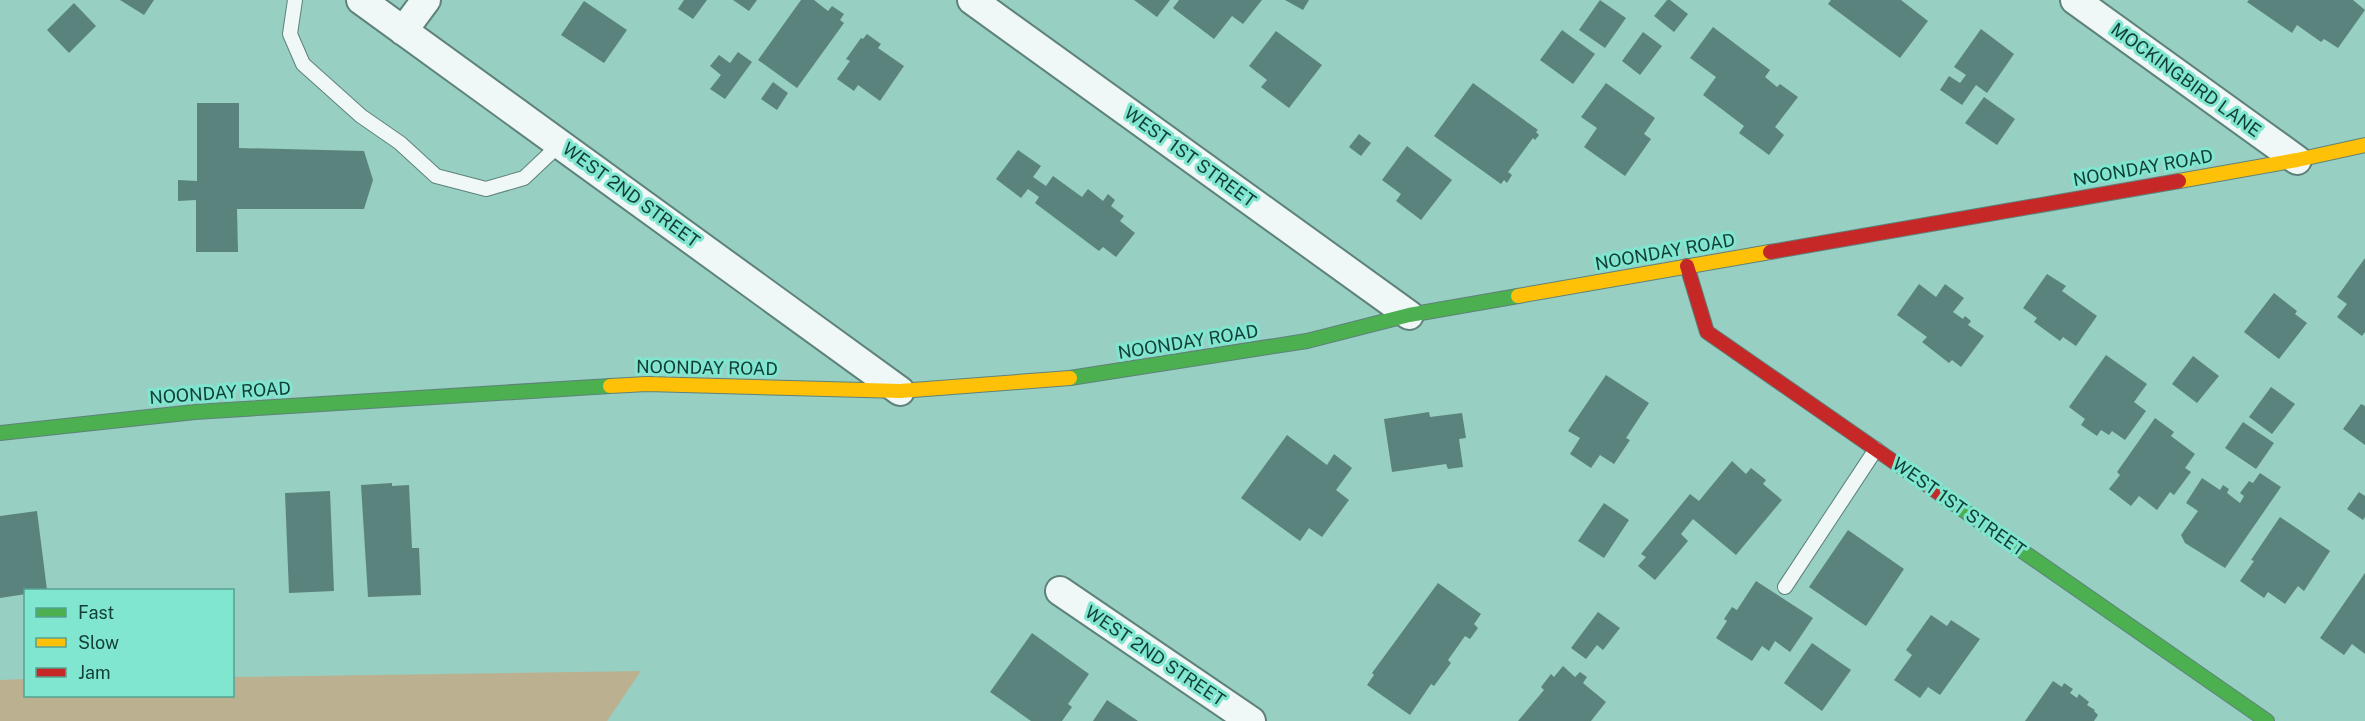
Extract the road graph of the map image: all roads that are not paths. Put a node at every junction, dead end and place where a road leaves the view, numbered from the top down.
1 (295, 0) edge
2 (361, 0) edge
3 (426, 0) edge
4 (972, 0) edge
5 (2075, 0) edge
6 (403, 31) junction
7 (560, 144) junction
8 (2365, 146) edge
9 (2297, 160) junction
10 (1687, 266) junction
11 (1409, 315) junction
12 (900, 390) junction
13 (0, 433) edge
14 (1876, 450) junction
15 (1785, 587) dead end
16 (1060, 591) dead end
17 (1251, 721) edge
18 (2267, 721) edge

1 - 7 lane
2 - 6 street, WEST 2ND STREET
3 - 6 street
4 - 11 street, WEST 1ST STREET
5 - 9 street, MOCKINGBIRD LANE
6 - 7 street, WEST 2ND STREET
7 - 12 street, WEST 2ND STREET
8 - 9 street, NOONDAY ROAD
9 - 10 street, NOONDAY ROAD
10 - 11 street, NOONDAY ROAD
10 - 14 street, WEST 1ST STREET
11 - 12 street, NOONDAY ROAD
12 - 13 street, NOONDAY ROAD
14 - 15 lane
14 - 18 street, WEST 1ST STREET
16 - 17 street, WEST 2ND STREET

